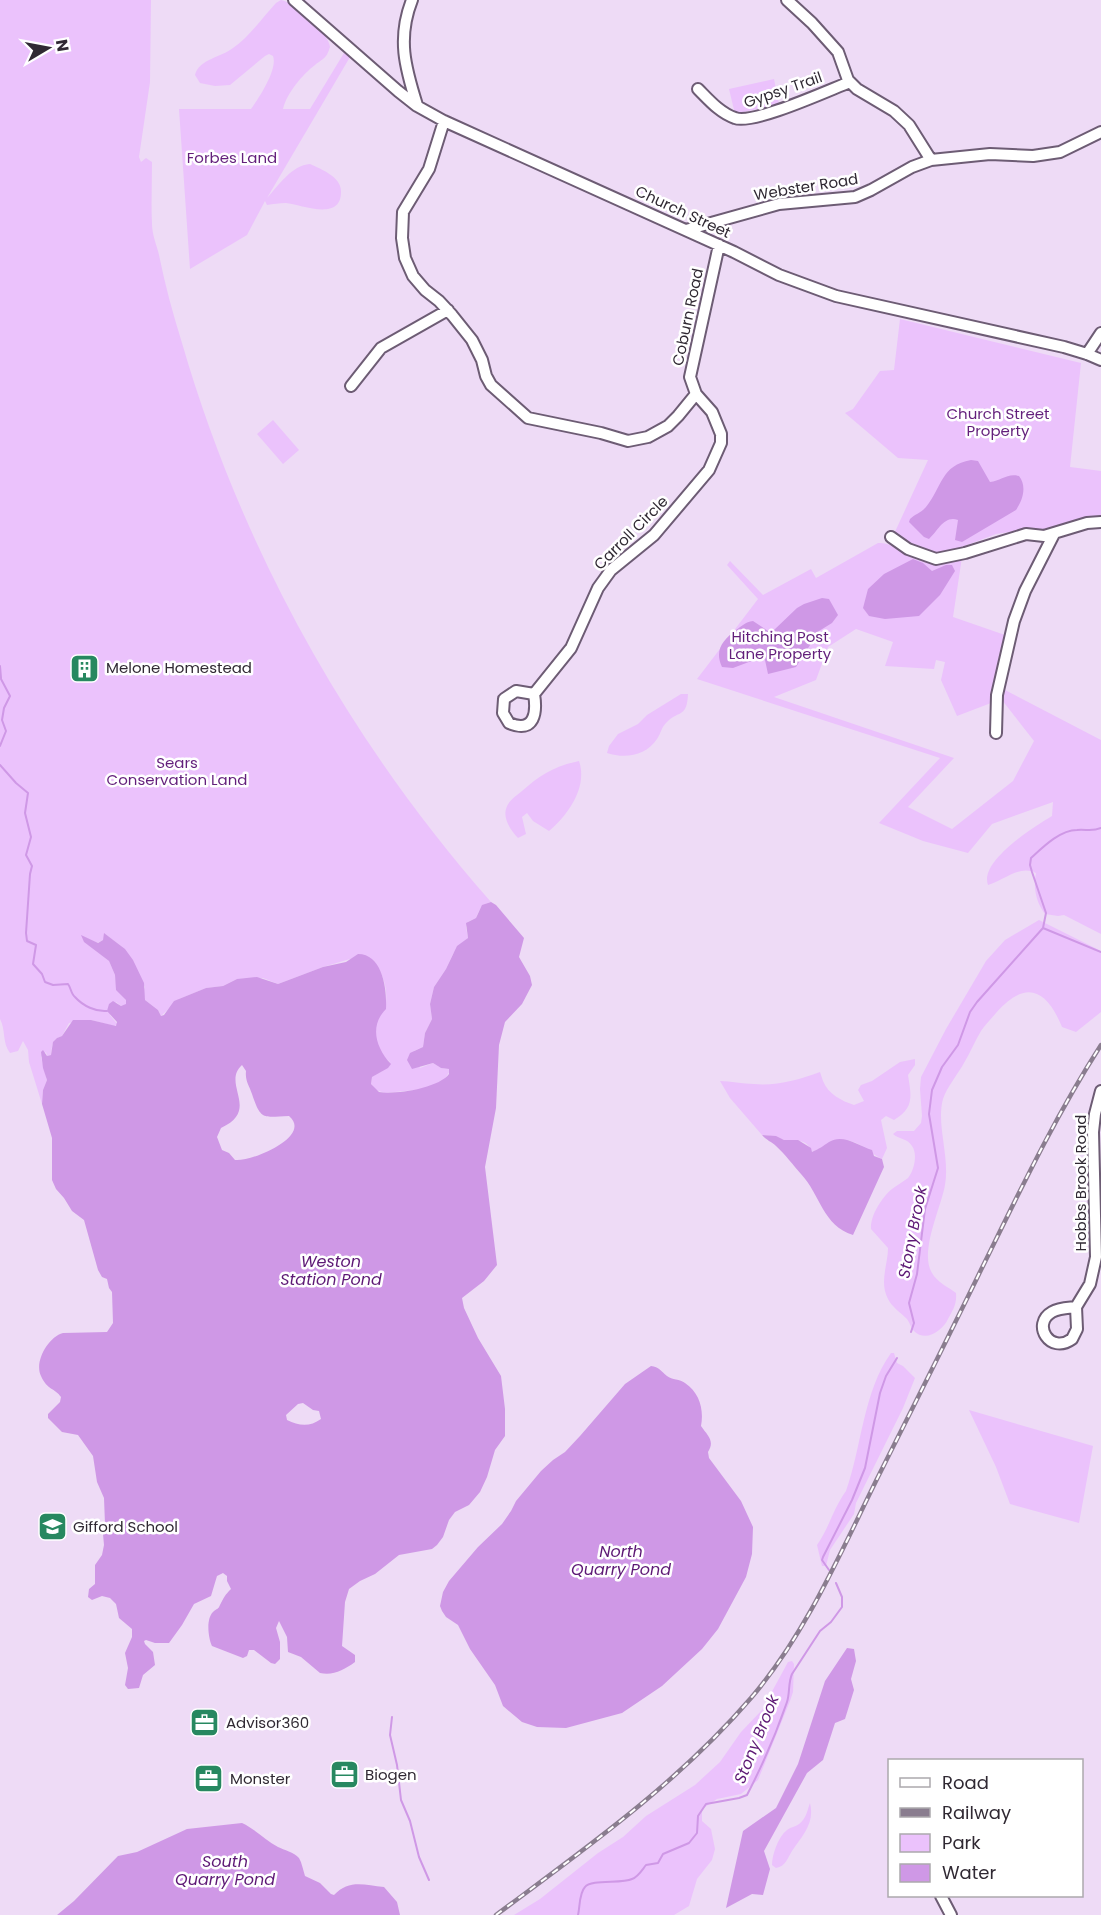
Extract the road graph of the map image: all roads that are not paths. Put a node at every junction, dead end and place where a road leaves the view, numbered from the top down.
1 (294, 0) edge
2 (412, 0) edge
3 (787, 0) edge
4 (850, 82) junction
5 (698, 89) dead end
6 (417, 106) junction
7 (444, 121) junction
8 (1101, 132) edge
9 (931, 160) junction
10 (686, 230) junction
11 (719, 245) junction
12 (448, 310) junction
13 (1101, 333) edge
14 (1088, 354) junction
15 (1101, 360) edge
16 (351, 386) dead end
17 (696, 394) junction
18 (1101, 522) edge
19 (1054, 534) junction
20 (891, 537) dead end
21 (534, 694) dead end
22 (996, 733) dead end
23 (1101, 1092) edge
24 (1076, 1307) dead end
25 (941, 1897) edge
26 (951, 1915) edge

1 - 6 street, Church Street
2 - 6 street
3 - 4 street
4 - 5 street, Gypsy Trail
4 - 9 street
6 - 7 street, Church Street
7 - 10 street, Church Street
7 - 12 street
8 - 9 street, Webster Road
9 - 10 street, Webster Road
10 - 11 street, Church Street
11 - 14 street, Church Street
11 - 17 street, Coburn Road
12 - 16 street
12 - 17 street
13 - 14 street
14 - 15 street, Church Street
17 - 21 street, Carroll Circle
18 - 19 street
19 - 20 street
19 - 22 street
23 - 24 street, Hobbs Brook Road
25 - 26 street

